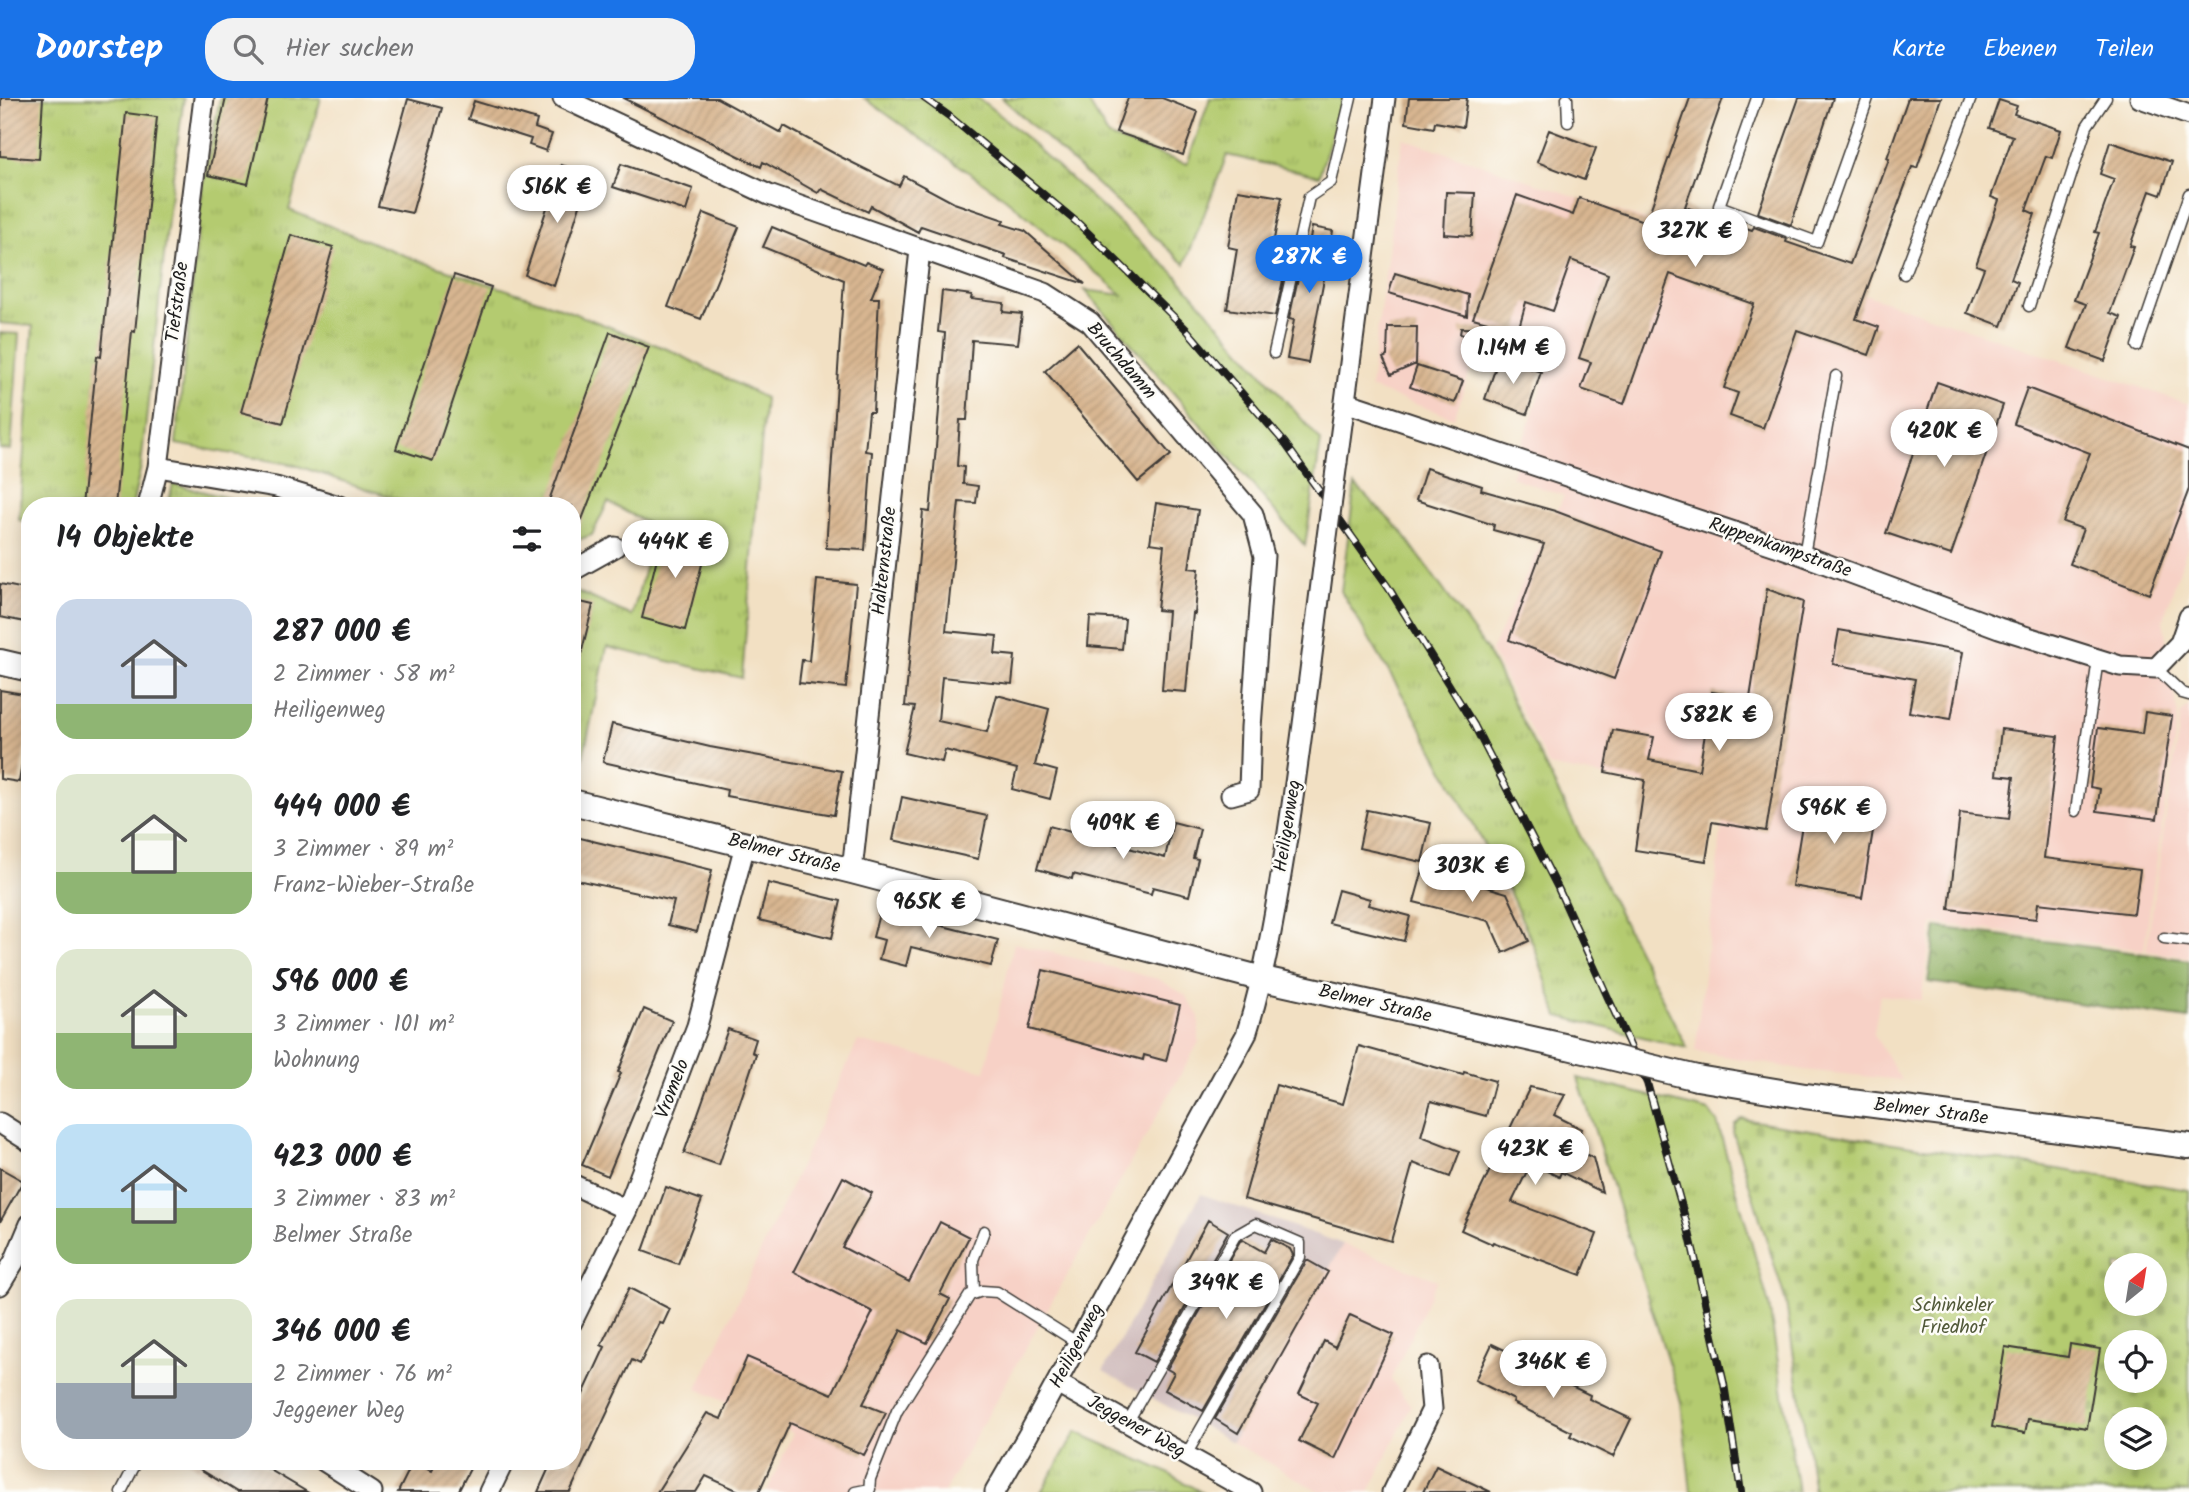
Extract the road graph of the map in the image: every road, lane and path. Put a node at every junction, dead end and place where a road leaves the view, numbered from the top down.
1 (204, 98) edge
2 (563, 98) edge
3 (1351, 98) edge
4 (1385, 98) edge
5 (1567, 98) edge
6 (1757, 98) edge
7 (1868, 98) edge
8 (1971, 98) edge
9 (2106, 98) edge
10 (2140, 98) edge
11 (2189, 115) edge
12 (1567, 122) dead end
13 (2189, 194) edge
14 (920, 250) junction
15 (1905, 274) dead end
16 (2029, 306) dead end
17 (2137, 346) dead end
18 (1275, 353) dead end
19 (1836, 376) dead end
20 (1345, 402) junction
21 (158, 467) junction
22 (150, 497) edge
23 (309, 497) edge
24 (615, 547) dead end
25 (1804, 555) junction
26 (581, 566) edge
27 (2189, 617) edge
28 (2098, 659) junction
29 (0, 662) edge
30 (21, 667) edge
31 (2156, 668) junction
32 (2189, 695) edge
33 (1231, 795) dead end
34 (581, 804) edge
35 (2076, 811) dead end
36 (745, 845) junction
37 (852, 871) junction
38 (2164, 938) dead end
39 (2189, 941) edge
40 (1263, 979) junction
41 (0, 1123) edge
42 (21, 1136) edge
43 (2189, 1146) edge
44 (581, 1188) edge
45 (627, 1210) junction
46 (984, 1231) dead end
47 (21, 1268) edge
48 (0, 1286) edge
49 (974, 1293) junction
50 (581, 1304) edge
51 (1078, 1343) junction
52 (1428, 1366) dead end
53 (1057, 1383) junction
54 (1127, 1423) junction
55 (1186, 1455) junction
56 (132, 1470) edge
57 (338, 1470) edge
58 (500, 1470) edge
59 (869, 1491) edge
60 (121, 1492) edge
61 (372, 1492) edge
62 (489, 1492) edge
63 (855, 1492) edge
64 (995, 1492) edge
65 (1251, 1492) edge
66 (1392, 1492) edge

1 - 21 street, Tiefstraße
2 - 14 street, Bruchdamm
3 - 18 lane
4 - 20 street, Heiligenweg
5 - 12 lane
6 - 7 lane
8 - 15 lane
9 - 16 lane
10 - 11 street
13 - 17 lane
14 - 33 street, Bruchdamm
14 - 37 street, Halternstraße
19 - 25 lane
20 - 25 street, Ruppenkampstraße
20 - 40 street, Heiligenweg, bridge
21 - 22 street, Tiefstraße
21 - 23 street
24 - 26 street
25 - 28 street, Ruppenkampstraße
27 - 31 street
28 - 31 street, Ruppenkampstraße
28 - 35 lane
29 - 30 street
31 - 32 lane
34 - 36 street, Belmer Straße
36 - 37 street, Belmer Straße
36 - 45 street, Vromelo
37 - 40 street, Belmer Straße
38 - 39 lane
40 - 43 street, Belmer Straße, bridge
40 - 51 street, Heiligenweg
41 - 42 street
44 - 45 street
45 - 50 street, Vromelo
46 - 49 lane
47 - 48 street
49 - 51 lane
49 - 59 lane
51 - 53 street, Heiligenweg
52 - 66 street
53 - 54 street, Jeggener Weg
53 - 64 street, Heiligenweg
54 - 55 street, Jeggener Weg
54 - 55 lane
55 - 65 street, Jeggener Weg
56 - 60 lane
57 - 61 street
58 - 62 street
59 - 63 lane

